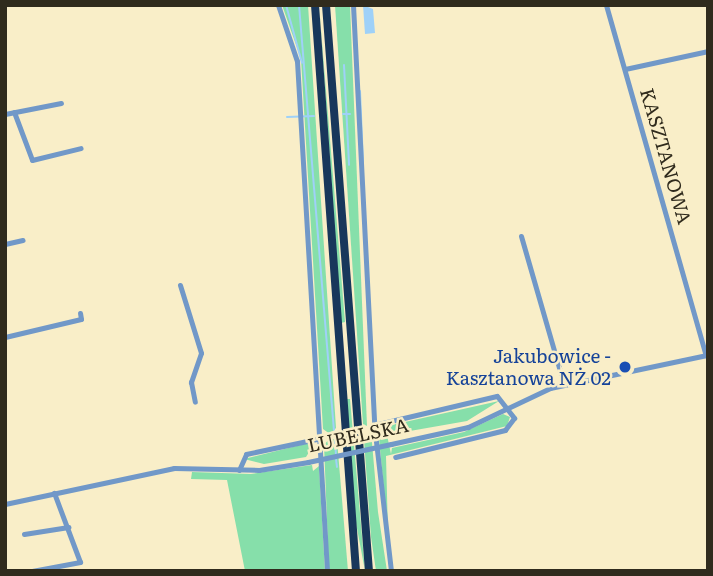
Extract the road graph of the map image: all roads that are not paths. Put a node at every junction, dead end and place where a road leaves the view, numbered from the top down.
1 (278, 5) edge
2 (315, 5) edge
3 (326, 5) edge
4 (353, 5) edge
5 (606, 5) edge
6 (708, 51) edge
7 (625, 69) junction
8 (61, 103) dead end
9 (14, 112) junction
10 (5, 114) edge
11 (81, 148) dead end
12 (521, 236) dead end
13 (23, 240) dead end
14 (5, 244) edge
15 (180, 285) dead end
16 (80, 313) dead end
17 (5, 337) edge
18 (707, 355) edge
19 (564, 385) junction
20 (195, 402) dead end
21 (509, 408) junction
22 (374, 425) junction
23 (321, 438) junction
24 (395, 457) dead end
25 (239, 470) junction
26 (54, 493) junction
27 (5, 504) edge
28 (68, 527) junction
29 (24, 534) dead end
30 (32, 571) edge
31 (327, 571) edge
32 (356, 571) edge
33 (369, 571) edge
34 (391, 571) edge

1 - 23 street
2 - 32 highway
3 - 33 highway
4 - 22 street
5 - 7 street, KASZTANOWA
6 - 7 street
7 - 18 street, KASZTANOWA
8 - 9 street
9 - 10 street
9 - 11 street
12 - 19 street
13 - 14 street
15 - 20 street
16 - 17 street
18 - 19 street, LUBELSKA
19 - 21 street, LUBELSKA
21 - 22 street
21 - 24 street
21 - 25 street, LUBELSKA, bridge
22 - 34 street
23 - 25 street
23 - 31 street
25 - 26 street, LUBELSKA
26 - 27 street, LUBELSKA
26 - 28 street
28 - 29 street
28 - 30 street

